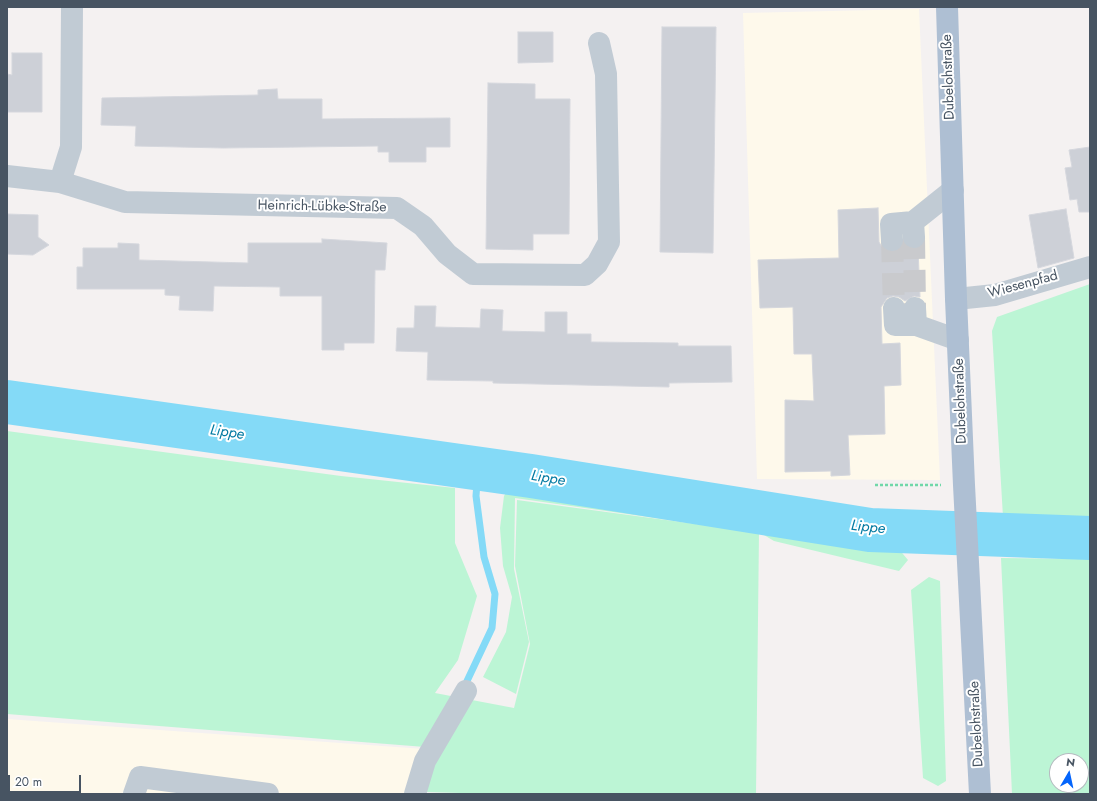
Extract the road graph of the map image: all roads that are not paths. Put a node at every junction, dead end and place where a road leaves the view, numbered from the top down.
1 (72, 7) edge
2 (947, 7) edge
3 (599, 43) dead end
4 (7, 176) edge
5 (60, 182) junction
6 (953, 190) junction
7 (892, 240) tunnel mouth
8 (1090, 267) edge
9 (956, 298) junction
10 (908, 314) dead end
11 (958, 340) junction
12 (466, 691) dead end
13 (134, 794) edge
14 (268, 794) edge
15 (415, 794) edge
16 (980, 794) edge

1 - 5 street
2 - 6 main road, Dubelohstraße
3 - 5 street, Heinrich-Lübke-Straße
4 - 5 street, Heinrich-Lübke-Straße
6 - 7 street
6 - 9 main road, Dubelohstraße
8 - 9 street, Wiesenpfad
9 - 11 main road, Dubelohstraße
10 - 11 street
11 - 16 main road, Dubelohstraße
12 - 15 street
13 - 14 street

